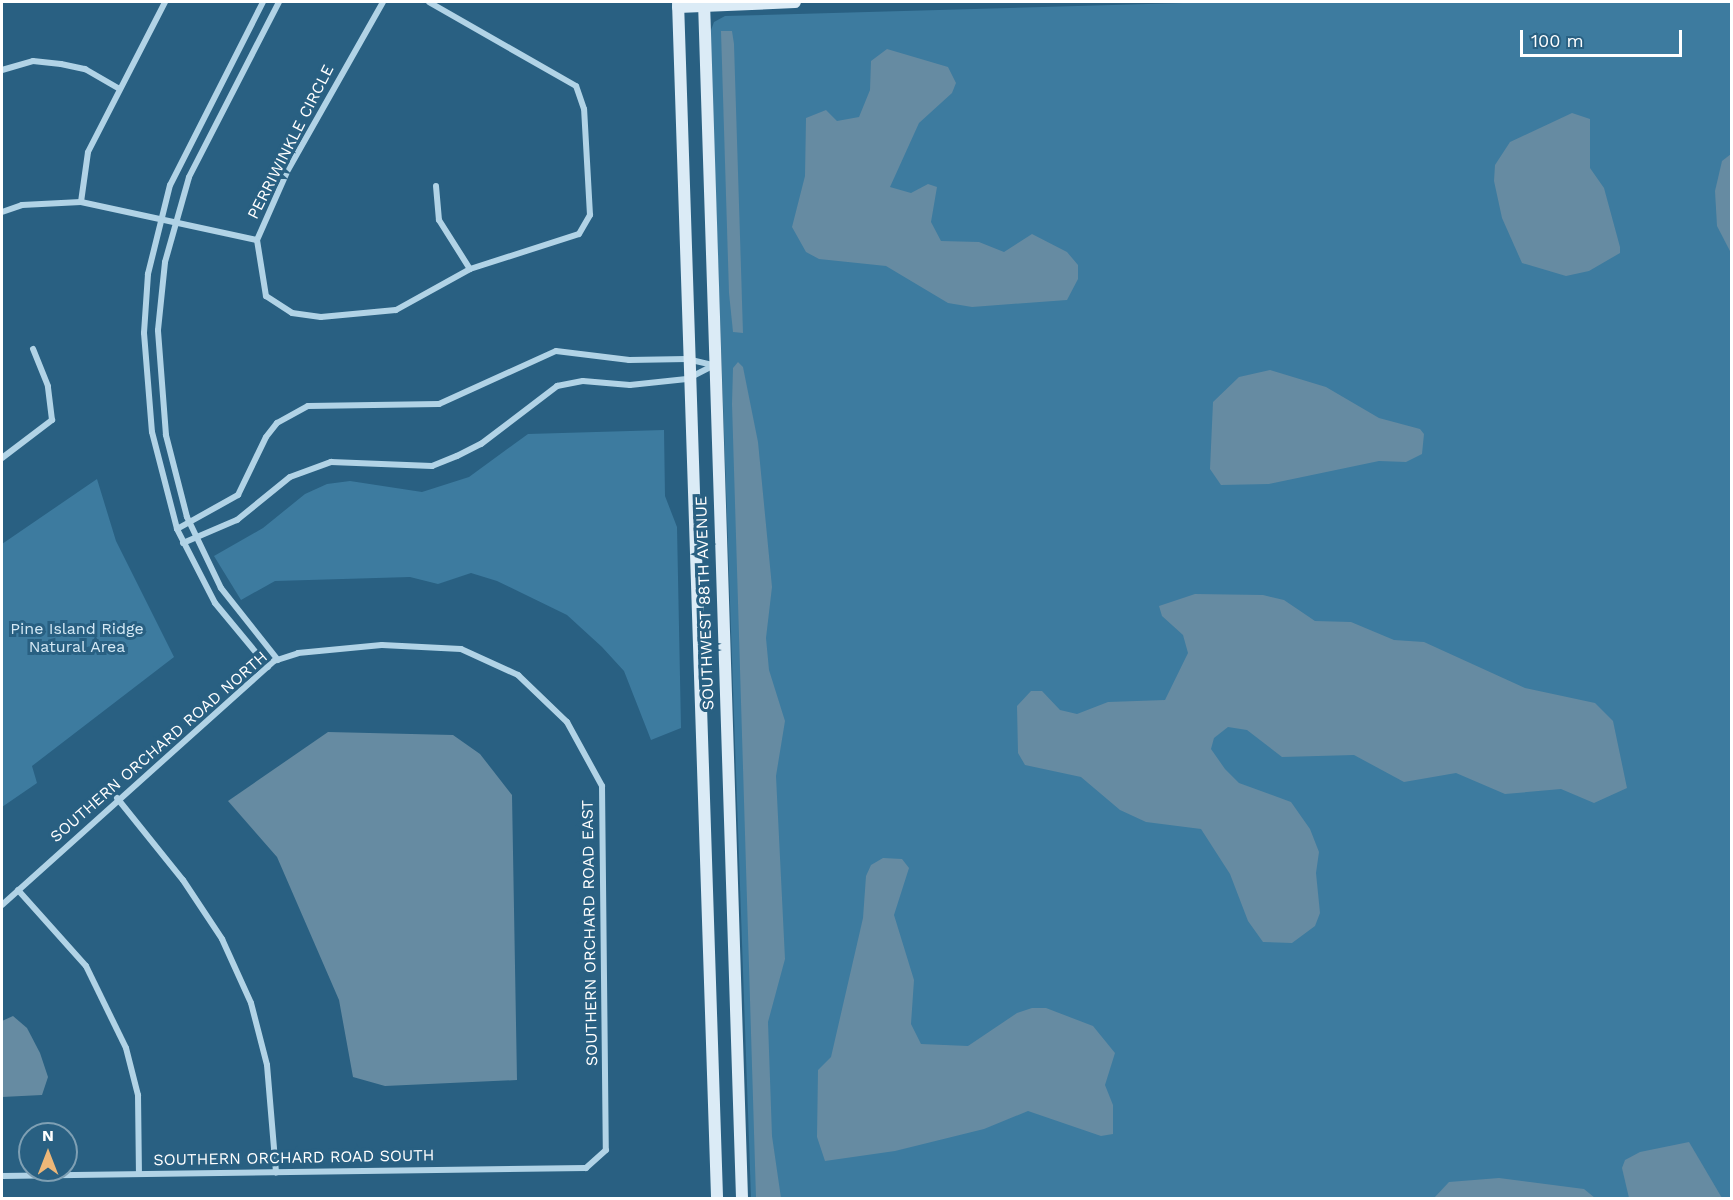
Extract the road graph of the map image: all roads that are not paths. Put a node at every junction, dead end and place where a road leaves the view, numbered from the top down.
1 (165, 2) edge
2 (263, 2) edge
3 (279, 2) edge
4 (383, 2) edge
5 (429, 2) edge
6 (795, 2) edge
7 (678, 4) edge
8 (704, 4) edge
9 (2, 70) edge
10 (118, 88) junction
11 (436, 186) dead end
12 (81, 202) junction
13 (2, 212) edge
14 (161, 218) junction
15 (175, 221) junction
16 (257, 240) junction
17 (470, 269) junction
18 (33, 349) dead end
19 (687, 359) junction
20 (714, 365) junction
21 (687, 380) junction
22 (2, 458) edge
23 (189, 523) junction
24 (177, 529) junction
25 (195, 539) junction
26 (183, 543) junction
27 (461, 649) joint
28 (278, 660) junction
29 (268, 667) junction
30 (117, 798) junction
31 (18, 890) junction
32 (2, 905) edge
33 (586, 1168) joint
34 (139, 1173) junction
35 (276, 1173) junction
36 (2, 1176) edge
37 (717, 1198) edge
38 (741, 1198) edge

1 - 10 street
2 - 14 street
3 - 15 street
4 - 16 street, PERRIWINKLE CIRCLE
5 - 17 street, PERRIWINKLE CIRCLE
6 - 8 main road
7 - 8 main road
7 - 19 main road, SOUTHWEST 88TH AVENUE
8 - 20 main road, SOUTHWEST 88TH AVENUE
9 - 10 street
10 - 12 street
11 - 17 street
12 - 13 street
12 - 14 street
14 - 15 street
14 - 24 street
15 - 16 street
15 - 23 street
16 - 17 street, PERRIWINKLE CIRCLE
18 - 22 street
19 - 20 street
19 - 21 main road, SOUTHWEST 88TH AVENUE
19 - 23 street
20 - 21 street
20 - 38 main road, SOUTHWEST 88TH AVENUE
21 - 25 street
21 - 37 main road, SOUTHWEST 88TH AVENUE
23 - 24 street
23 - 25 street
24 - 26 street
25 - 26 street
25 - 28 street
26 - 29 street
27 - 28 street, SOUTHERN ORCHARD ROAD NORTH
27 - 33 street, SOUTHERN ORCHARD ROAD EAST
28 - 29 street, SOUTHERN ORCHARD ROAD NORTH
29 - 30 street, SOUTHERN ORCHARD ROAD NORTH
30 - 31 street, SOUTHERN ORCHARD ROAD NORTH
30 - 35 street
31 - 32 street, SOUTHERN ORCHARD ROAD NORTH
31 - 34 street
33 - 35 street, SOUTHERN ORCHARD ROAD SOUTH
34 - 35 street, SOUTHERN ORCHARD ROAD SOUTH
34 - 36 street, SOUTHERN ORCHARD ROAD SOUTH

